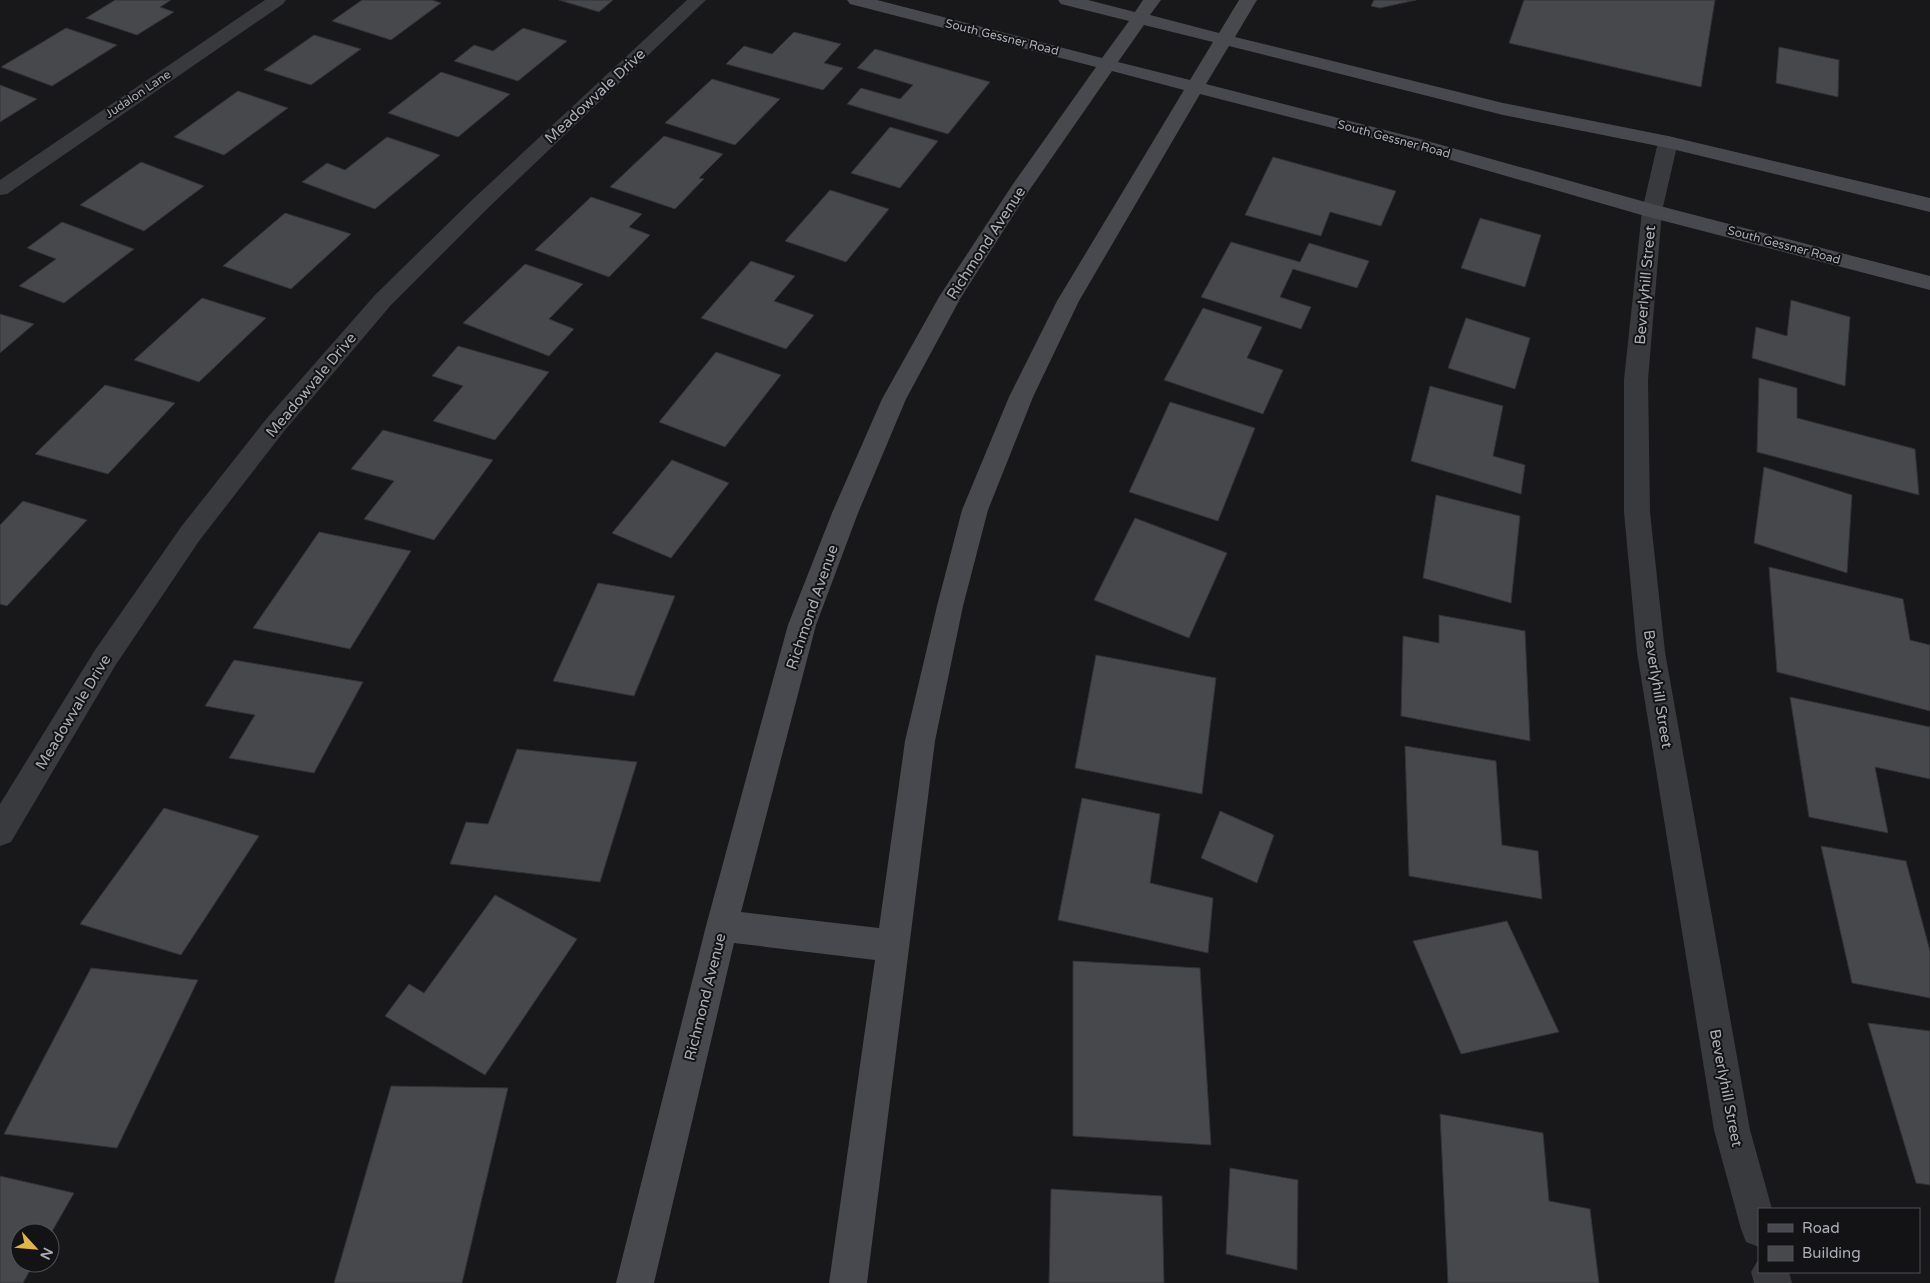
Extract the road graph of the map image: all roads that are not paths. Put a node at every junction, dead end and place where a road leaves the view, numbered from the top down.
1 (277, 0) edge
2 (697, 0) edge
3 (856, 0) edge
4 (1067, 0) edge
5 (1152, 0) edge
6 (1248, 0) edge
7 (1140, 19) junction
8 (1224, 39) junction
9 (1107, 63) junction
10 (1196, 87) junction
11 (1668, 142) junction
12 (0, 189) edge
13 (1930, 206) edge
14 (1652, 211) junction
15 (1930, 284) edge
16 (0, 832) edge
17 (722, 926) junction
18 (892, 946) junction
19 (1758, 1225) edge
20 (635, 1283) edge
21 (848, 1283) edge

1 - 12 street, Judalon Lane
2 - 16 street, Meadowvale Drive
3 - 9 main road, South Gessner Road
4 - 7 main road
5 - 7 main road, Richmond Avenue
6 - 8 main road
7 - 8 main road
7 - 9 main road, Richmond Avenue
8 - 10 main road
8 - 11 main road
9 - 10 main road, South Gessner Road
9 - 17 main road, Richmond Avenue
10 - 14 main road, South Gessner Road
10 - 18 main road
11 - 13 main road
11 - 14 street, Beverlyhill Street
14 - 15 main road, South Gessner Road
14 - 19 street, Beverlyhill Street
17 - 18 main road
17 - 20 main road, Richmond Avenue
18 - 21 main road

